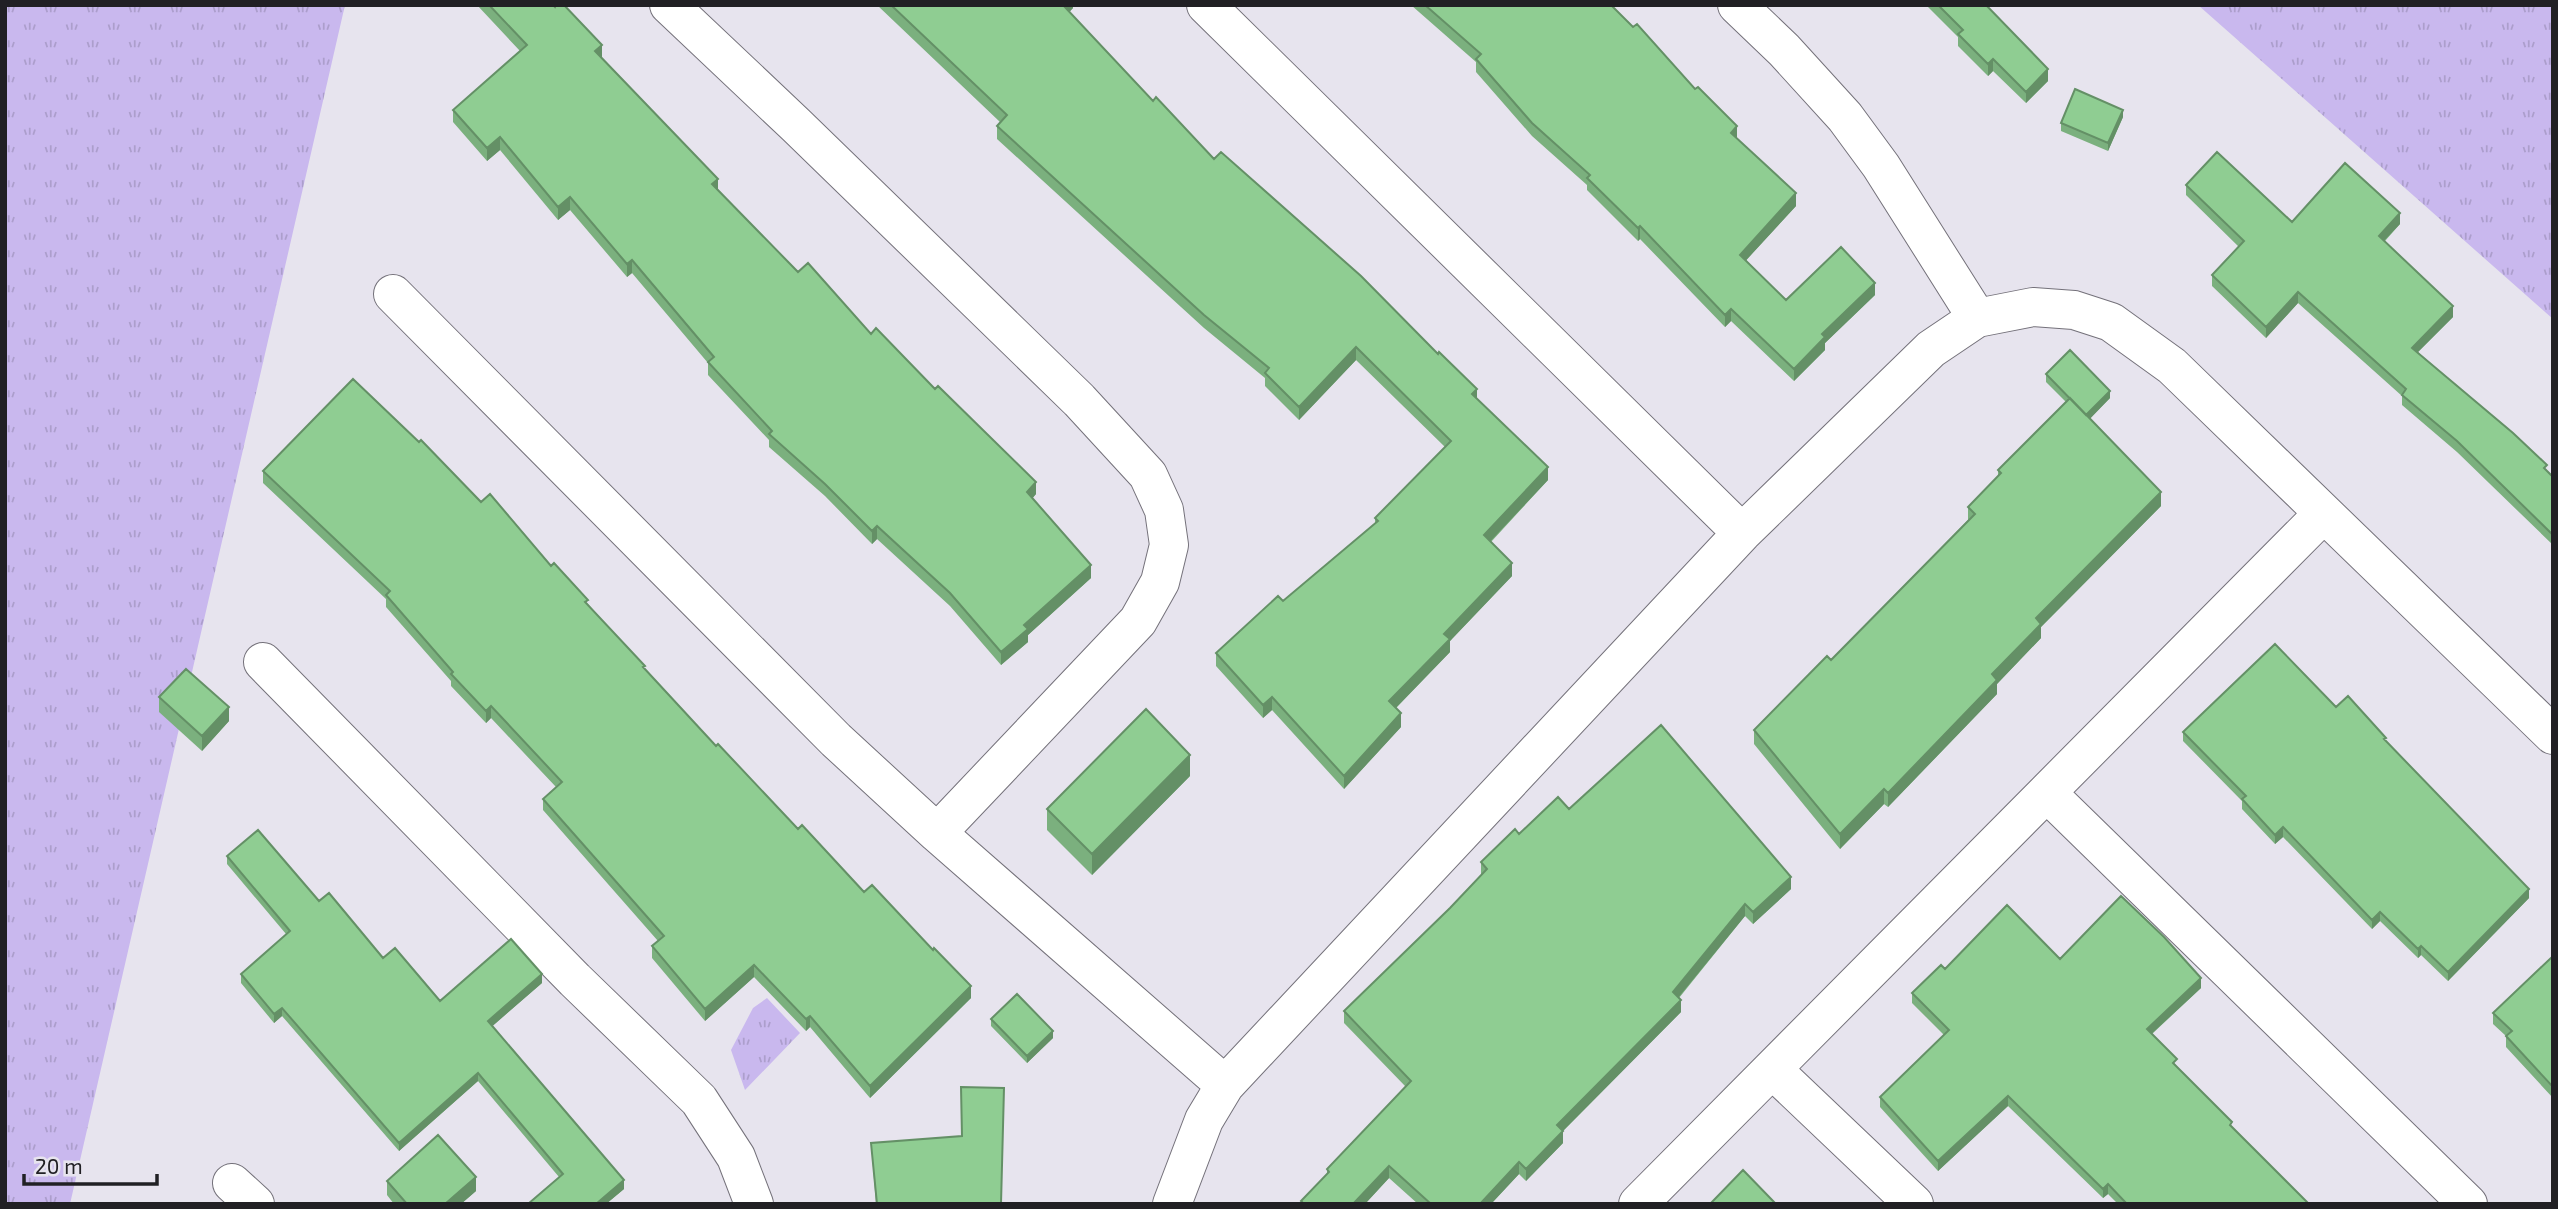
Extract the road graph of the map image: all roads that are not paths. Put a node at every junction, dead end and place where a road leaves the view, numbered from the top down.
1 (669, 5) edge
2 (1206, 5) edge
3 (1737, 5) edge
4 (393, 294) dead end
5 (1977, 318) junction
6 (2323, 514) junction
7 (1742, 533) junction
8 (263, 662) dead end
9 (2553, 735) edge
10 (2047, 793) junction
11 (937, 833) junction
12 (1773, 1070) junction
13 (1225, 1085) junction
14 (754, 1204) edge
15 (1172, 1204) edge
16 (1638, 1204) edge
17 (1914, 1204) edge
18 (2468, 1204) edge

1 - 11 street
2 - 7 street
3 - 5 street
4 - 11 street
5 - 6 street
5 - 7 street
6 - 9 street
6 - 10 street
7 - 13 street
8 - 14 street
10 - 12 street
10 - 18 street
11 - 13 street
12 - 16 street
12 - 17 street
13 - 15 street

